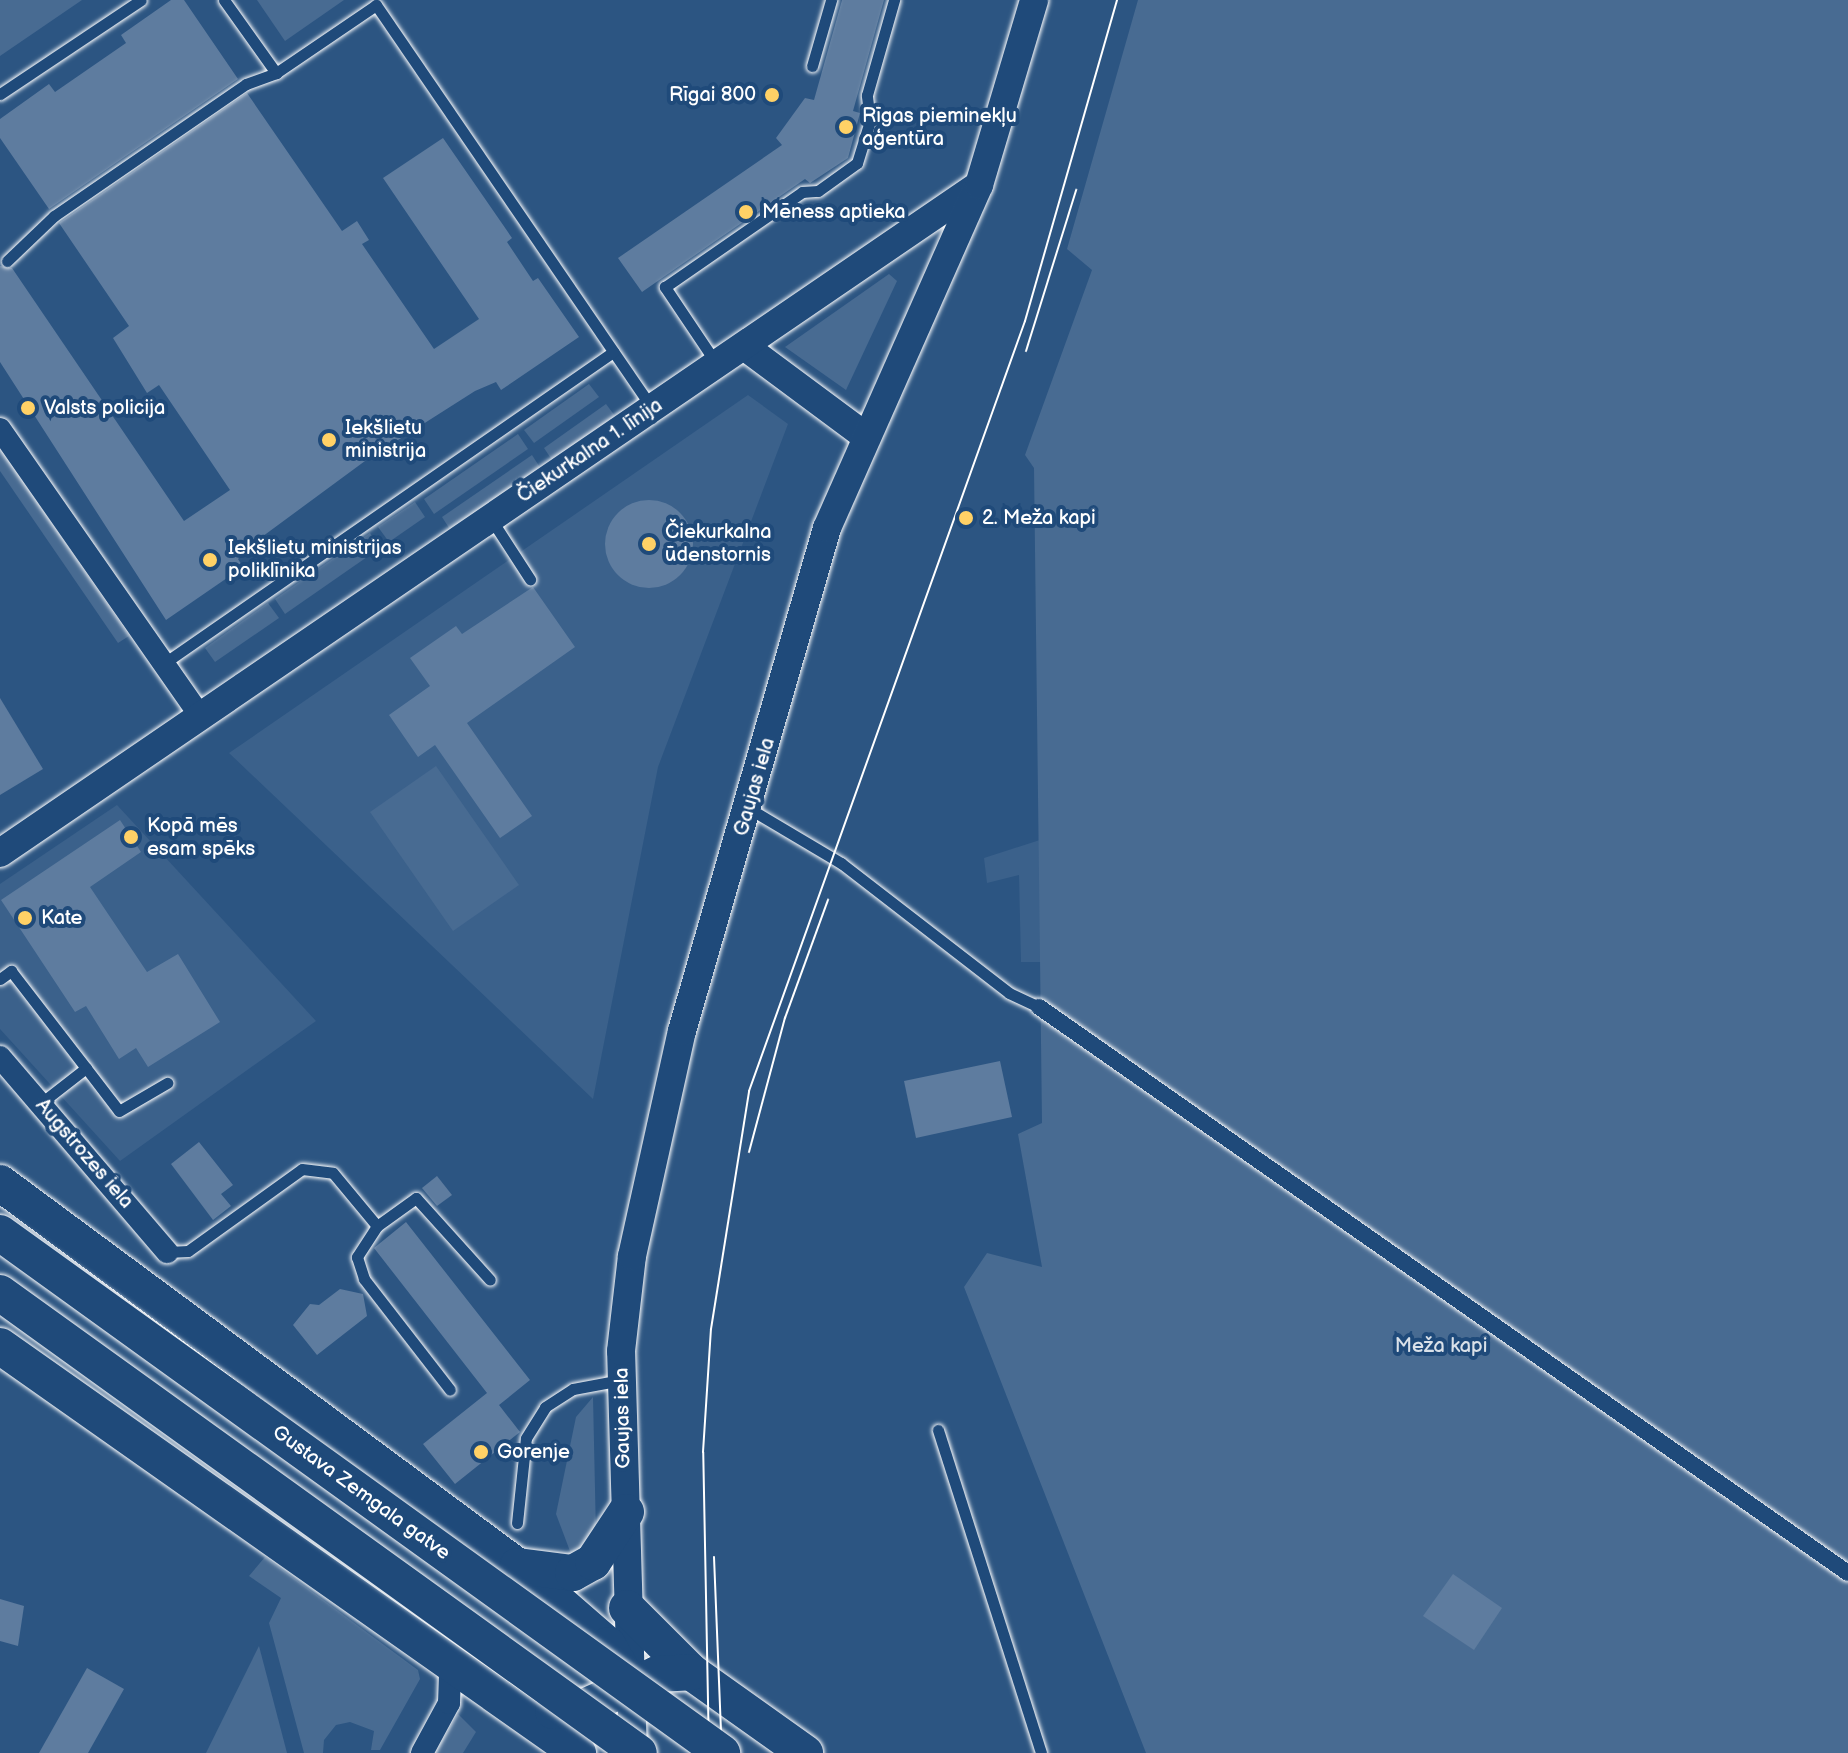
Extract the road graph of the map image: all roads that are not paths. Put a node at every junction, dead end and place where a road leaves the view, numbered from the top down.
1 (141, 0) edge
2 (224, 0) edge
3 (831, 0) edge
4 (894, 0) edge
5 (1034, 0) edge
6 (380, 3) edge
7 (812, 66) dead end
8 (276, 73) junction
9 (0, 94) edge
10 (979, 185) junction
11 (7, 261) dead end
12 (744, 346) junction
13 (613, 352) junction
14 (717, 365) junction
15 (652, 409) junction
16 (0, 429) edge
17 (865, 436) junction
18 (491, 519) junction
19 (530, 579) dead end
20 (163, 664) junction
21 (200, 716) junction
22 (750, 809) junction
23 (0, 853) edge
24 (0, 979) edge
25 (1039, 1007) joint
26 (0, 1057) edge
27 (86, 1068) junction
28 (167, 1083) dead end
29 (41, 1103) junction
30 (0, 1183) edge
31 (377, 1226) junction
32 (0, 1233) edge
33 (167, 1252) joint
34 (490, 1280) dead end
35 (0, 1293) edge
36 (0, 1346) edge
37 (621, 1380) junction
38 (450, 1390) dead end
39 (938, 1430) dead end
40 (626, 1512) junction
41 (517, 1523) dead end
42 (517, 1566) junction
43 (1848, 1573) edge
44 (627, 1608) junction
45 (450, 1668) junction
46 (691, 1672) junction
47 (630, 1684) junction
48 (516, 1708) junction
49 (422, 1753) edge
50 (578, 1753) edge
51 (636, 1753) edge
52 (722, 1753) edge
53 (805, 1753) edge
54 (1041, 1753) edge

1 - 9 lane
2 - 8 lane
3 - 7 lane
4 - 14 lane
5 - 10 street, Gaujas iela
6 - 8 lane
6 - 13 lane
8 - 11 lane
10 - 12 street, Čiekurkalna 1. līnija
10 - 17 street, Gaujas iela
12 - 14 street, Čiekurkalna 1. līnija
12 - 17 street
13 - 15 lane
13 - 20 lane
14 - 15 street, Čiekurkalna 1. līnija
15 - 18 street, Čiekurkalna 1. līnija
16 - 20 street
17 - 22 street, Gaujas iela
18 - 19 lane
18 - 21 street, Čiekurkalna 1. līnija
20 - 21 street
21 - 23 street, Čiekurkalna 1. līnija
22 - 25 lane
22 - 37 street, Gaujas iela
24 - 27 lane
25 - 43 street
26 - 29 street, Augstrozes iela
27 - 28 lane
27 - 29 lane
29 - 33 street, Augstrozes iela
30 - 42 main road
31 - 33 lane
31 - 34 lane
31 - 38 lane
32 - 52 main road, Gustava Zemgala gatve, bridge
35 - 51 main road, bridge
36 - 45 main road
37 - 40 street, Gaujas iela
37 - 41 lane
39 - 54 lane
40 - 42 main road
40 - 44 street, Gaujas iela
42 - 47 main road
44 - 46 main road
44 - 47 street, Gaujas iela
45 - 48 main road
45 - 49 street
46 - 47 main road
46 - 53 main road
47 - 48 main road
47 - 51 street, Gaujas iela
48 - 50 main road

